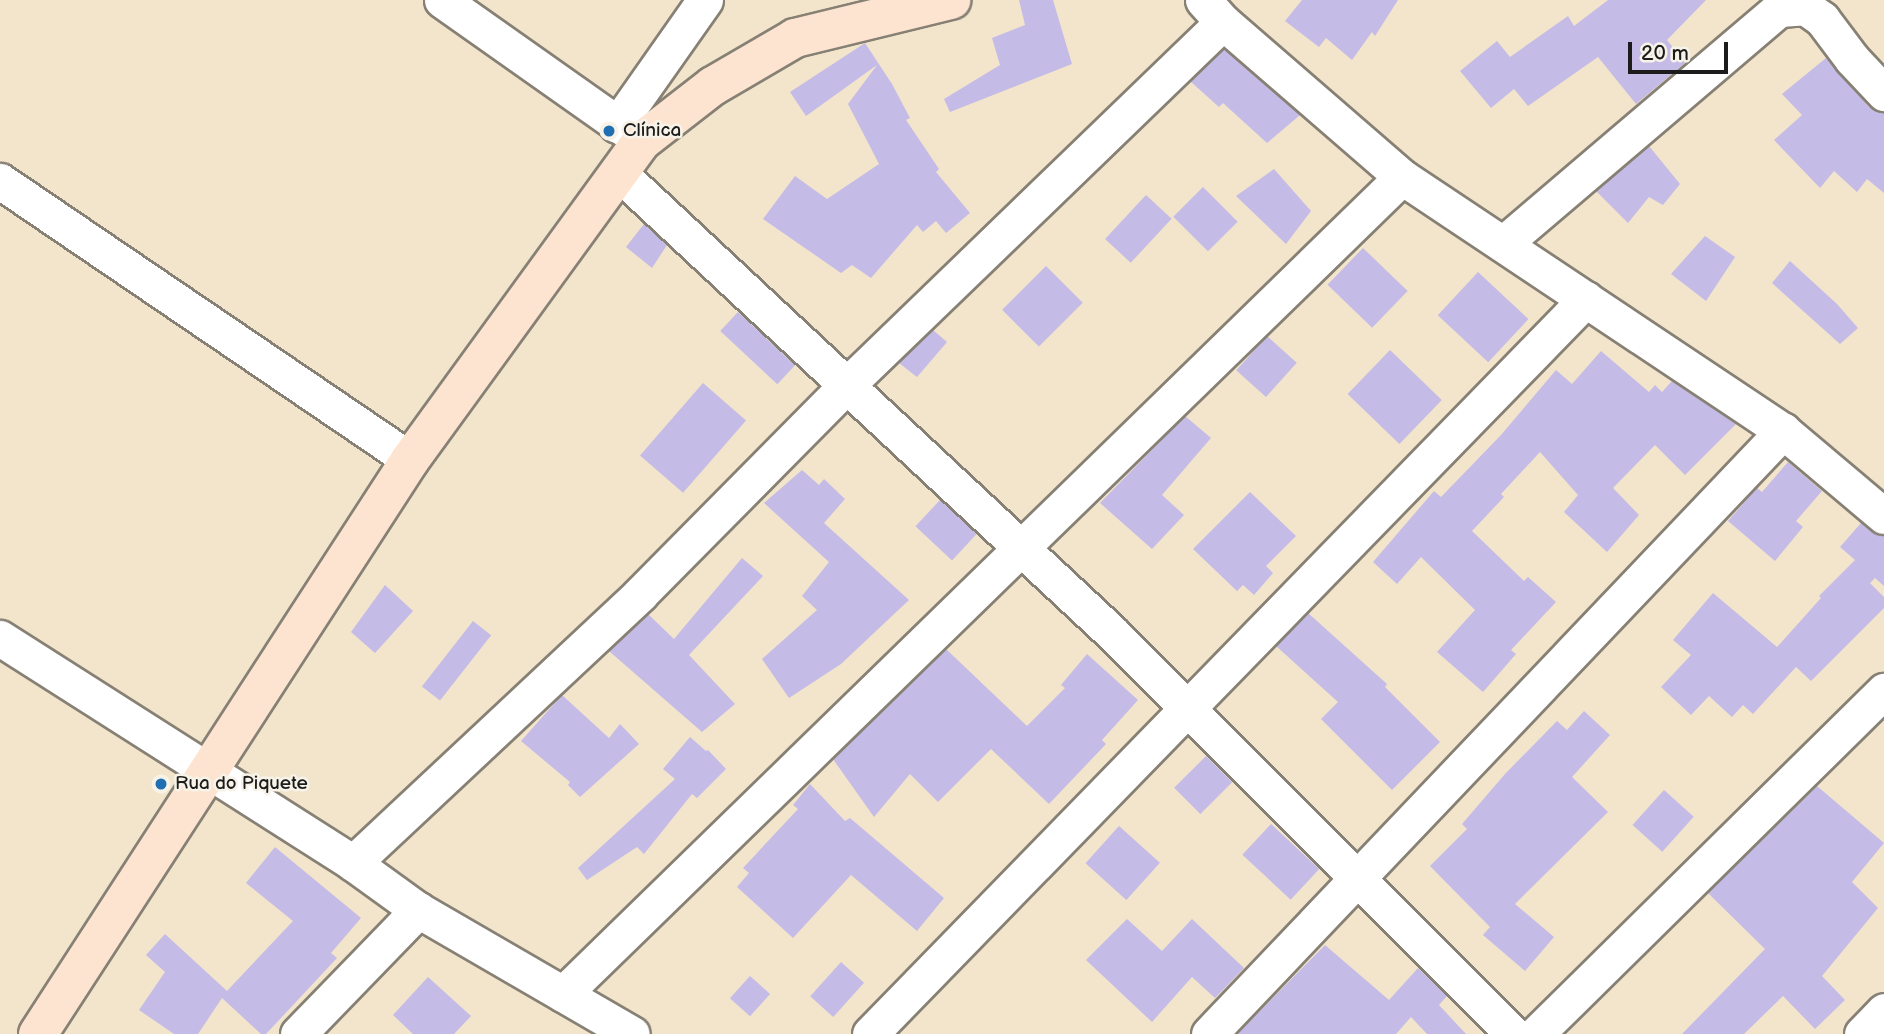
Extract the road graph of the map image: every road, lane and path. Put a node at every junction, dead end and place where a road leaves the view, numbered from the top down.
1 (442, 0) edge
2 (705, 0) edge
3 (951, 0) edge
4 (1213, 11) edge
5 (1884, 93) edge
6 (629, 133) junction
7 (620, 173) junction
8 (1402, 177) junction
9 (0, 181) edge
10 (1504, 243) junction
11 (1586, 299) junction
12 (848, 384) junction
13 (1783, 431) junction
14 (410, 460) junction
15 (1884, 516) edge
16 (1021, 546) junction
17 (0, 638) edge
18 (1884, 691) edge
19 (1186, 709) junction
20 (206, 772) junction
21 (353, 863) junction
22 (1356, 879) junction
23 (418, 910) junction
24 (563, 994) junction
25 (1884, 1011) edge
26 (622, 1032) edge
27 (38, 1034) edge
28 (298, 1034) edge
29 (870, 1034) edge
30 (1209, 1034) edge
31 (1513, 1034) edge
32 (1536, 1034) edge
33 (1862, 1034) edge

1 - 6 street
2 - 6 street
3 - 6 street
4 - 8 street
4 - 12 street
5 - 10 street
6 - 7 street
7 - 12 street
7 - 14 street
8 - 10 street
8 - 16 street
9 - 14 street
10 - 11 street
11 - 13 street
11 - 19 street
12 - 16 street
12 - 21 street
13 - 15 street
13 - 22 street
14 - 20 street
16 - 19 street
16 - 24 street
17 - 20 street
18 - 32 street
19 - 22 street
19 - 29 street
20 - 21 street
20 - 27 street
21 - 23 street
22 - 30 street
22 - 31 street
23 - 24 street
23 - 28 street
24 - 26 street
25 - 33 street

